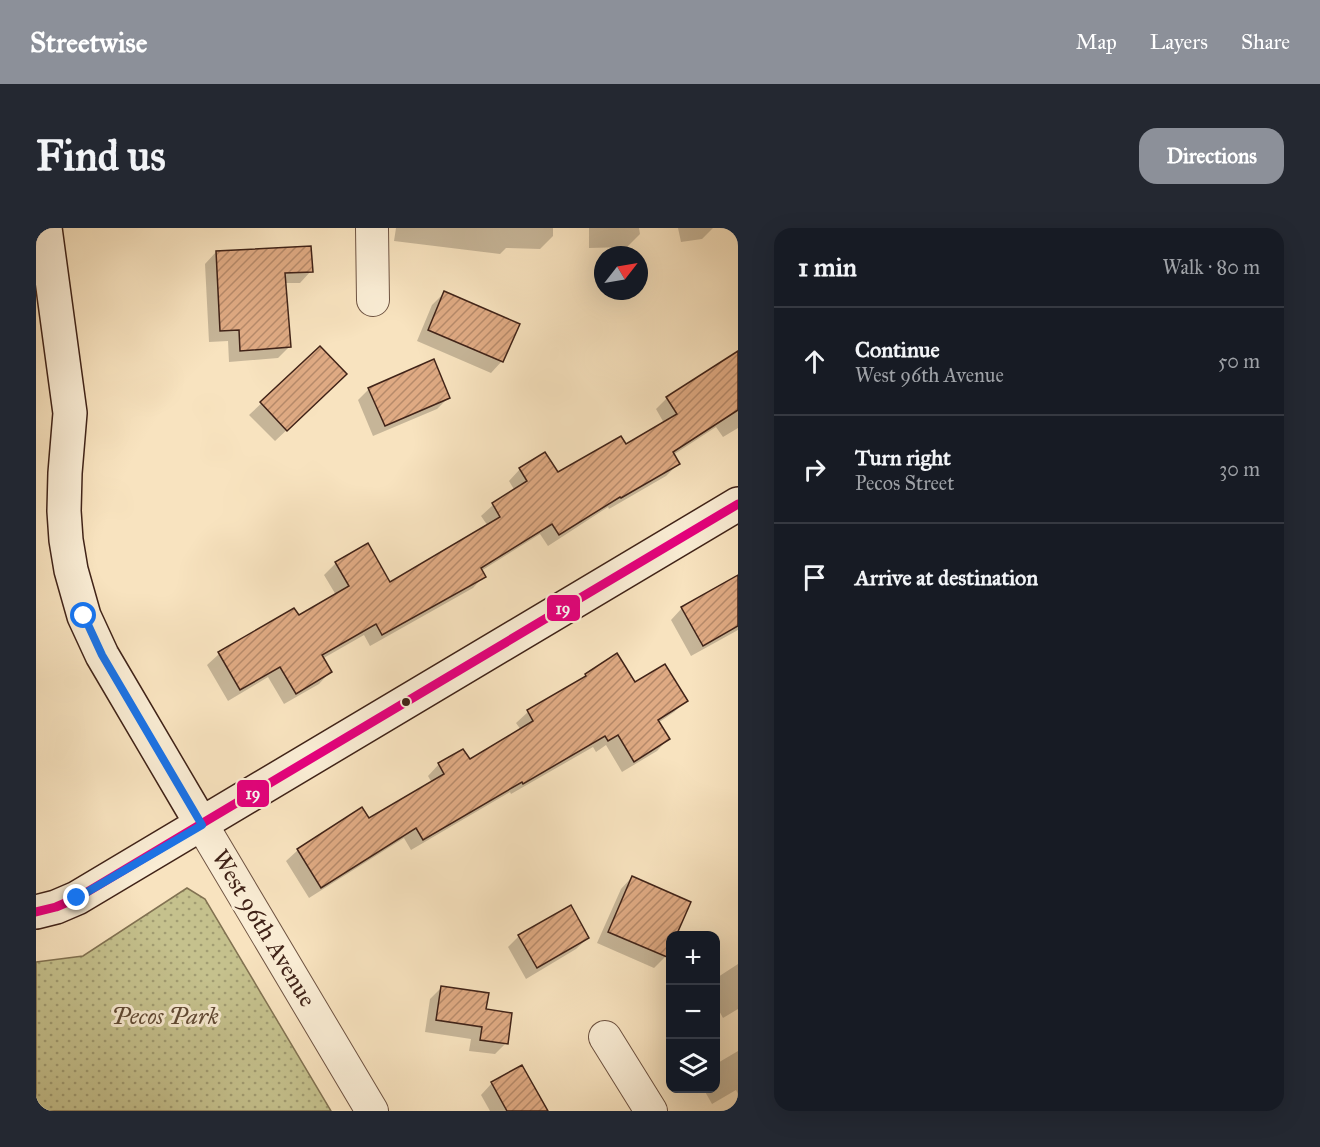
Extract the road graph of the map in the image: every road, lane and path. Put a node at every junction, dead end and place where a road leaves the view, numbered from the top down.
1 (45, 228) edge
2 (372, 228) edge
3 (373, 300) dead end
4 (738, 504) edge
5 (202, 825) junction
6 (36, 912) edge
7 (605, 1037) dead end
8 (372, 1111) edge
9 (651, 1111) edge

1 - 5 street, West 96th Avenue
2 - 3 street
4 - 5 street
5 - 6 street
5 - 8 street, West 96th Avenue
7 - 9 street

